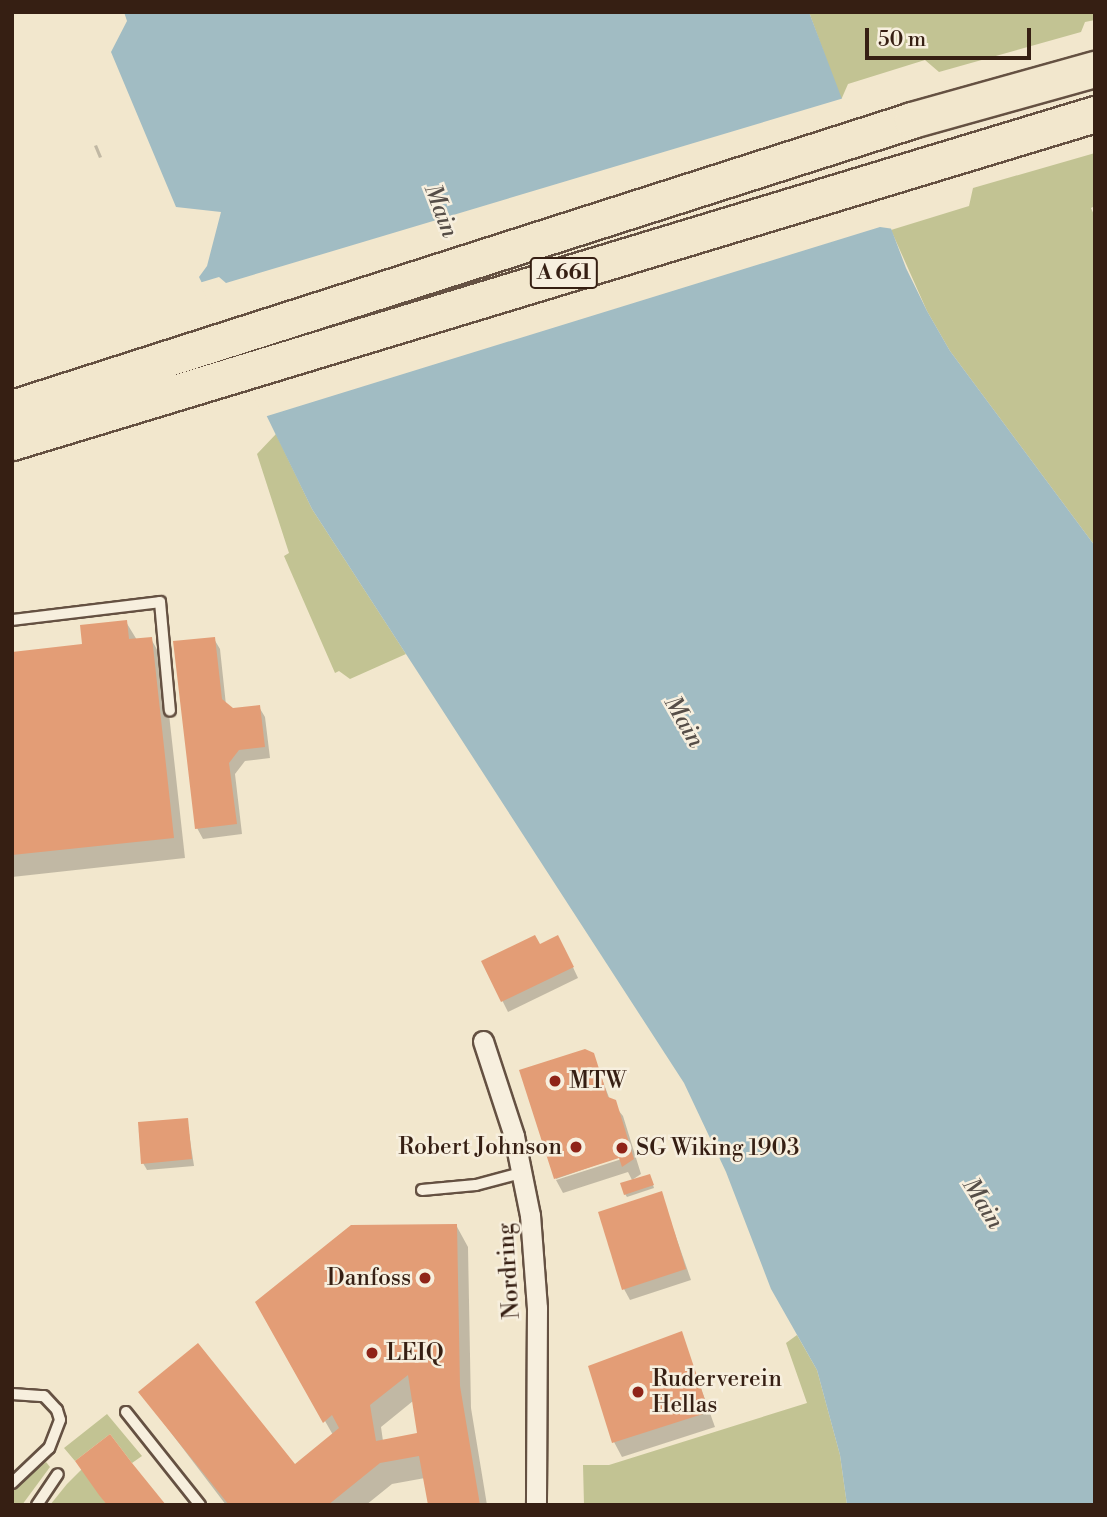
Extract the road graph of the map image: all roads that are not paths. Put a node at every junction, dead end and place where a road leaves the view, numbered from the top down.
1 (1095, 69) edge
2 (1095, 114) edge
3 (66, 392) junction
4 (12, 397) edge
5 (12, 408) edge
6 (12, 442) edge
7 (12, 620) edge
8 (170, 710) dead end
9 (483, 1041) dead end
10 (521, 1173) junction
11 (422, 1190) dead end
12 (12, 1394) edge
13 (126, 1412) dead end
14 (58, 1474) dead end
15 (12, 1483) edge
16 (37, 1505) edge
17 (200, 1505) edge
18 (536, 1505) edge

1 - 3 highway, A 661
2 - 6 highway, A 661
3 - 4 highway, A 661
3 - 5 highway, A 661
7 - 8 lane
9 - 10 street, Nordring
10 - 11 lane
10 - 18 street, Nordring
12 - 15 lane
13 - 17 lane
14 - 16 lane

